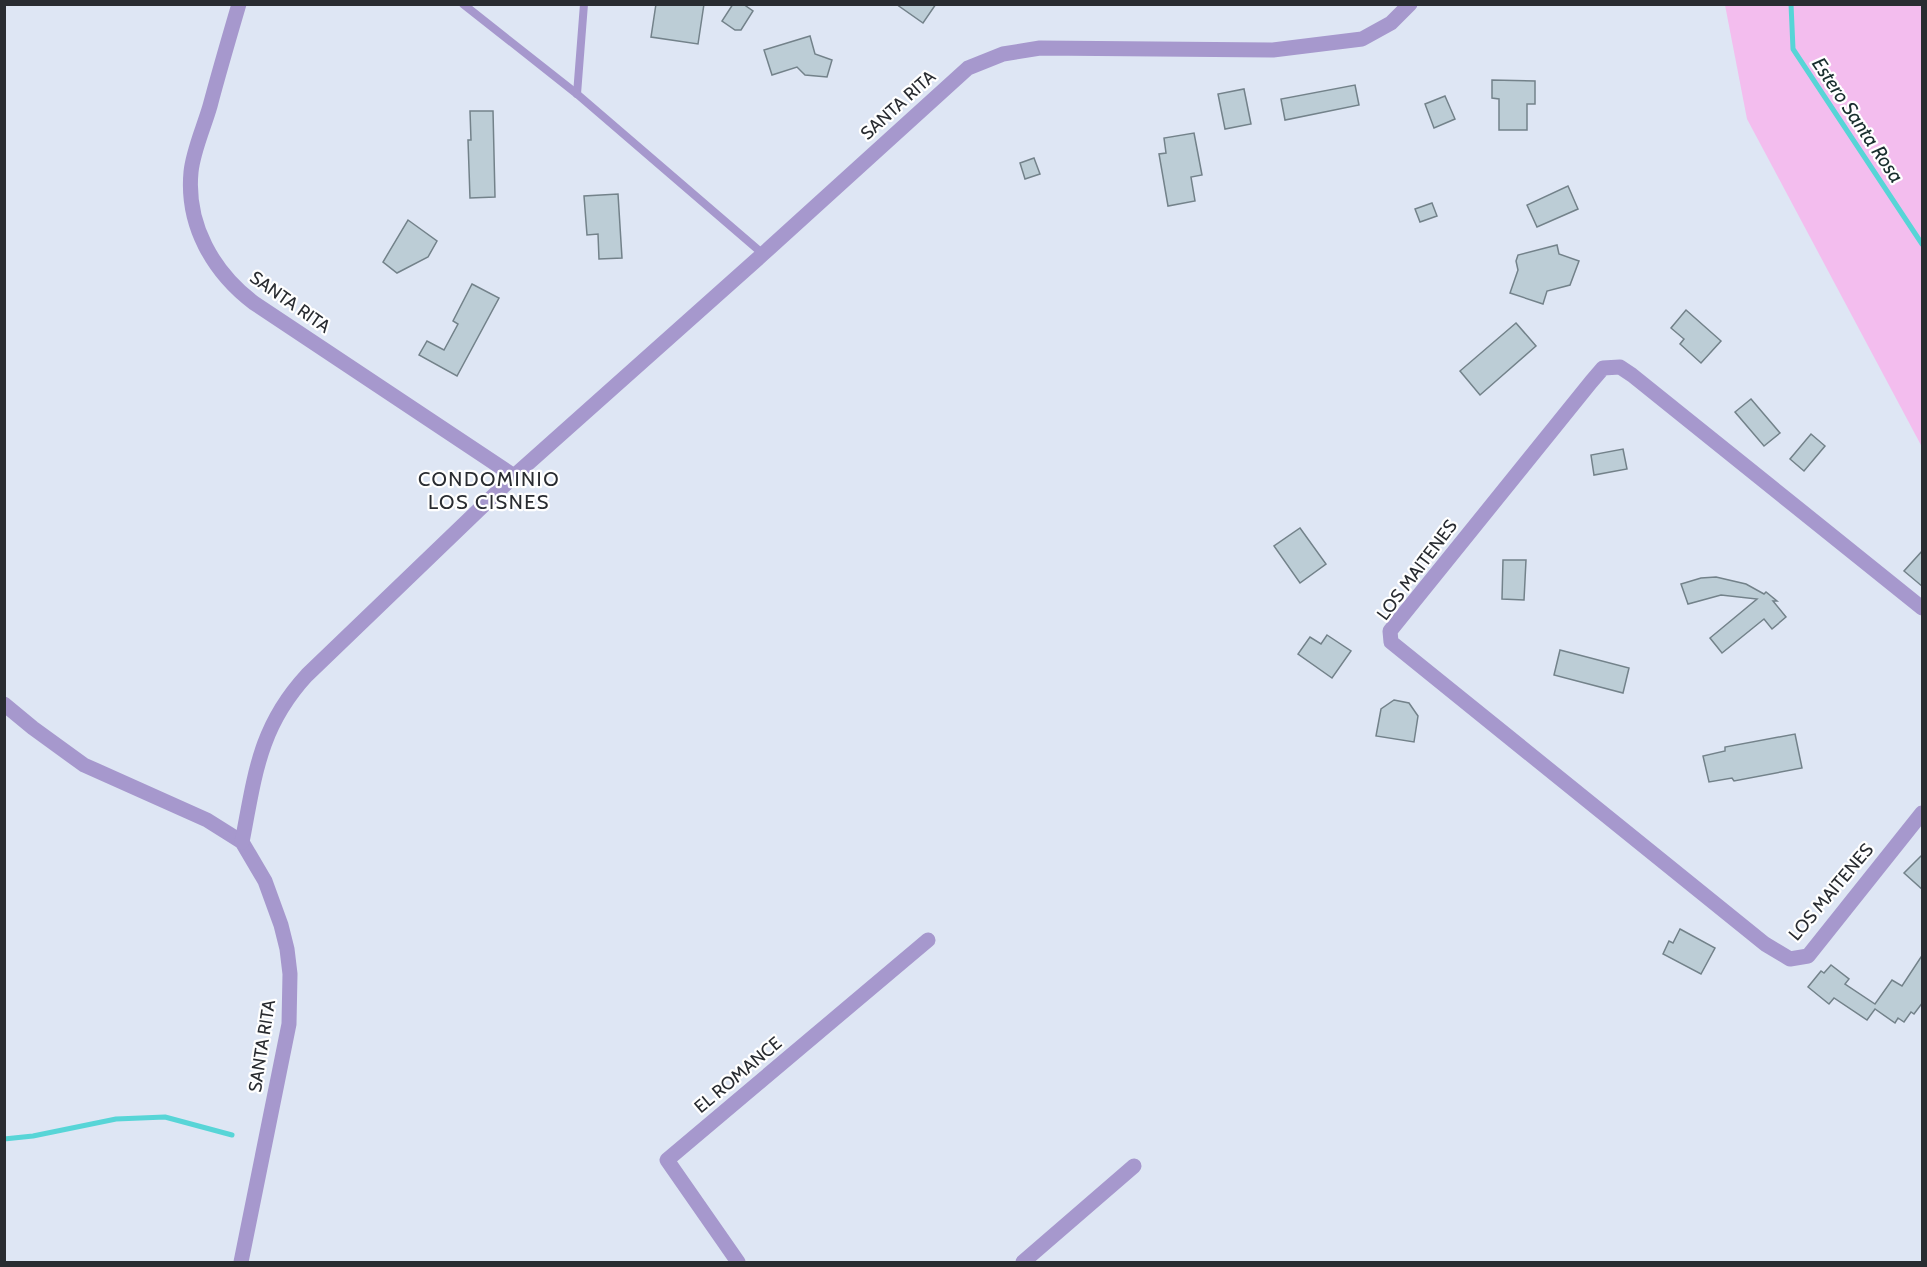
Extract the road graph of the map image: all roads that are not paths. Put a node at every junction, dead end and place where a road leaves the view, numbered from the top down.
1 (239, 4) edge
2 (463, 4) edge
3 (584, 4) edge
4 (1410, 4) edge
5 (577, 94) junction
6 (764, 254) junction
7 (514, 476) junction
8 (1923, 608) edge
9 (4, 704) edge
10 (1923, 813) edge
11 (243, 842) junction
12 (928, 940) dead end
13 (1134, 1166) dead end
14 (241, 1263) edge
15 (738, 1263) edge
16 (1023, 1263) edge

1 - 7 street, SANTA RITA
2 - 5 lane
3 - 5 lane
4 - 6 street, SANTA RITA
5 - 6 lane
6 - 7 street, SANTA RITA
7 - 11 street, SANTA RITA
8 - 10 street, LOS MAITENES
9 - 11 street, SANTA RITA
11 - 14 street, SANTA RITA
12 - 15 street, EL ROMANCE
13 - 16 street

